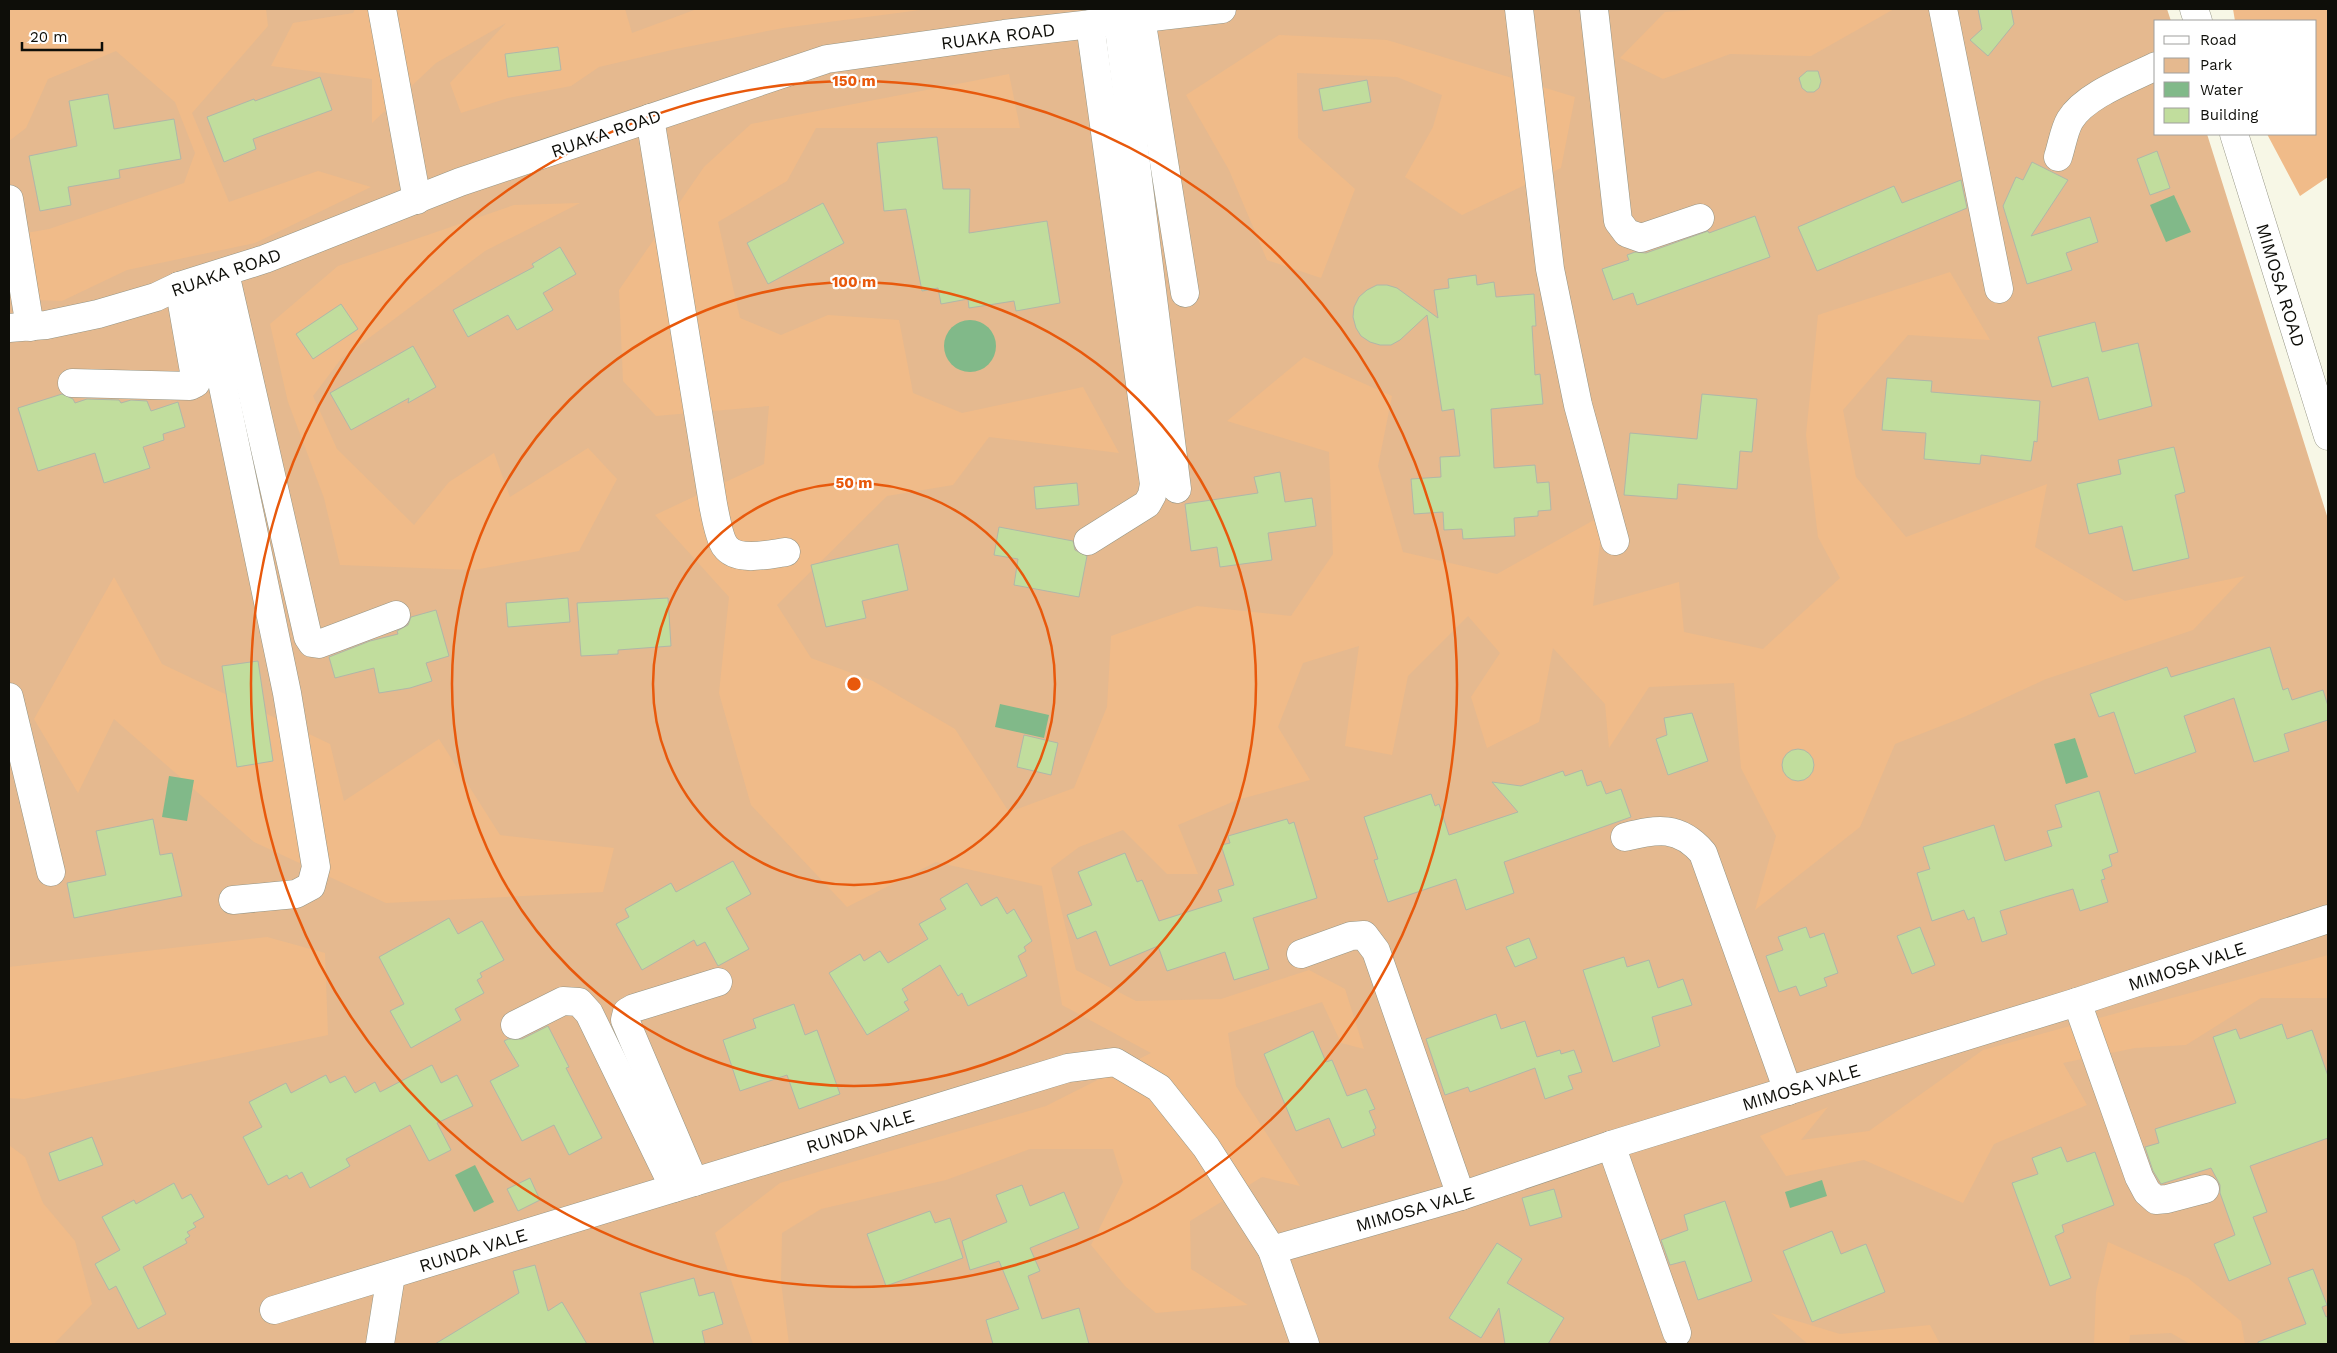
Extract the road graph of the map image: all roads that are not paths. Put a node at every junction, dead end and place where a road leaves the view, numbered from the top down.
1 (382, 9) edge
2 (1222, 9) edge
3 (1519, 9) edge
4 (1594, 9) edge
5 (1943, 9) edge
6 (1129, 20) junction
7 (1090, 24) junction
8 (2154, 67) edge
9 (650, 118) junction
10 (2234, 135) edge
11 (2058, 157) dead end
12 (9, 199) edge
13 (417, 200) junction
14 (1700, 218) dead end
15 (202, 280) junction
16 (1999, 289) dead end
17 (1185, 294) dead end
18 (19, 327) edge
19 (72, 383) dead end
20 (2328, 436) edge
21 (1177, 489) dead end
22 (1088, 541) dead end
23 (1615, 541) dead end
24 (786, 552) dead end
25 (396, 615) dead end
26 (9, 697) edge
27 (1625, 837) dead end
28 (51, 872) dead end
29 (233, 900) dead end
30 (2328, 919) edge
31 (1301, 954) dead end
32 (718, 982) dead end
33 (2077, 1002) junction
34 (515, 1025) dead end
35 (1788, 1091) junction
36 (1611, 1145) junction
37 (684, 1185) junction
38 (2205, 1189) dead end
39 (1461, 1196) junction
40 (1272, 1250) junction
41 (391, 1275) junction
42 (274, 1310) dead end
43 (1678, 1332) dead end
44 (380, 1344) edge
45 (1305, 1344) edge

1 - 13 street
2 - 6 street, RUAKA ROAD
3 - 23 street
4 - 14 street
5 - 16 street
6 - 7 street, RUAKA ROAD
6 - 17 street
6 - 21 street
7 - 9 street, RUAKA ROAD
7 - 22 street
8 - 11 street
9 - 13 street, RUAKA ROAD
9 - 24 street
10 - 20 street, MIMOSA ROAD
12 - 18 street
13 - 15 street, RUAKA ROAD
15 - 18 street, RUAKA ROAD
15 - 19 street
15 - 25 street
15 - 29 street
26 - 28 street
27 - 35 street
30 - 33 street, MIMOSA VALE
31 - 39 street
32 - 37 street
33 - 35 street, MIMOSA VALE
33 - 38 street
34 - 37 street
35 - 36 street, MIMOSA VALE
36 - 39 street, MIMOSA VALE
36 - 43 street
37 - 40 street, RUNDA VALE
37 - 41 street, RUNDA VALE
39 - 40 street, MIMOSA VALE
40 - 45 street, RUNDA VALE
41 - 42 street, RUNDA VALE
41 - 44 street

